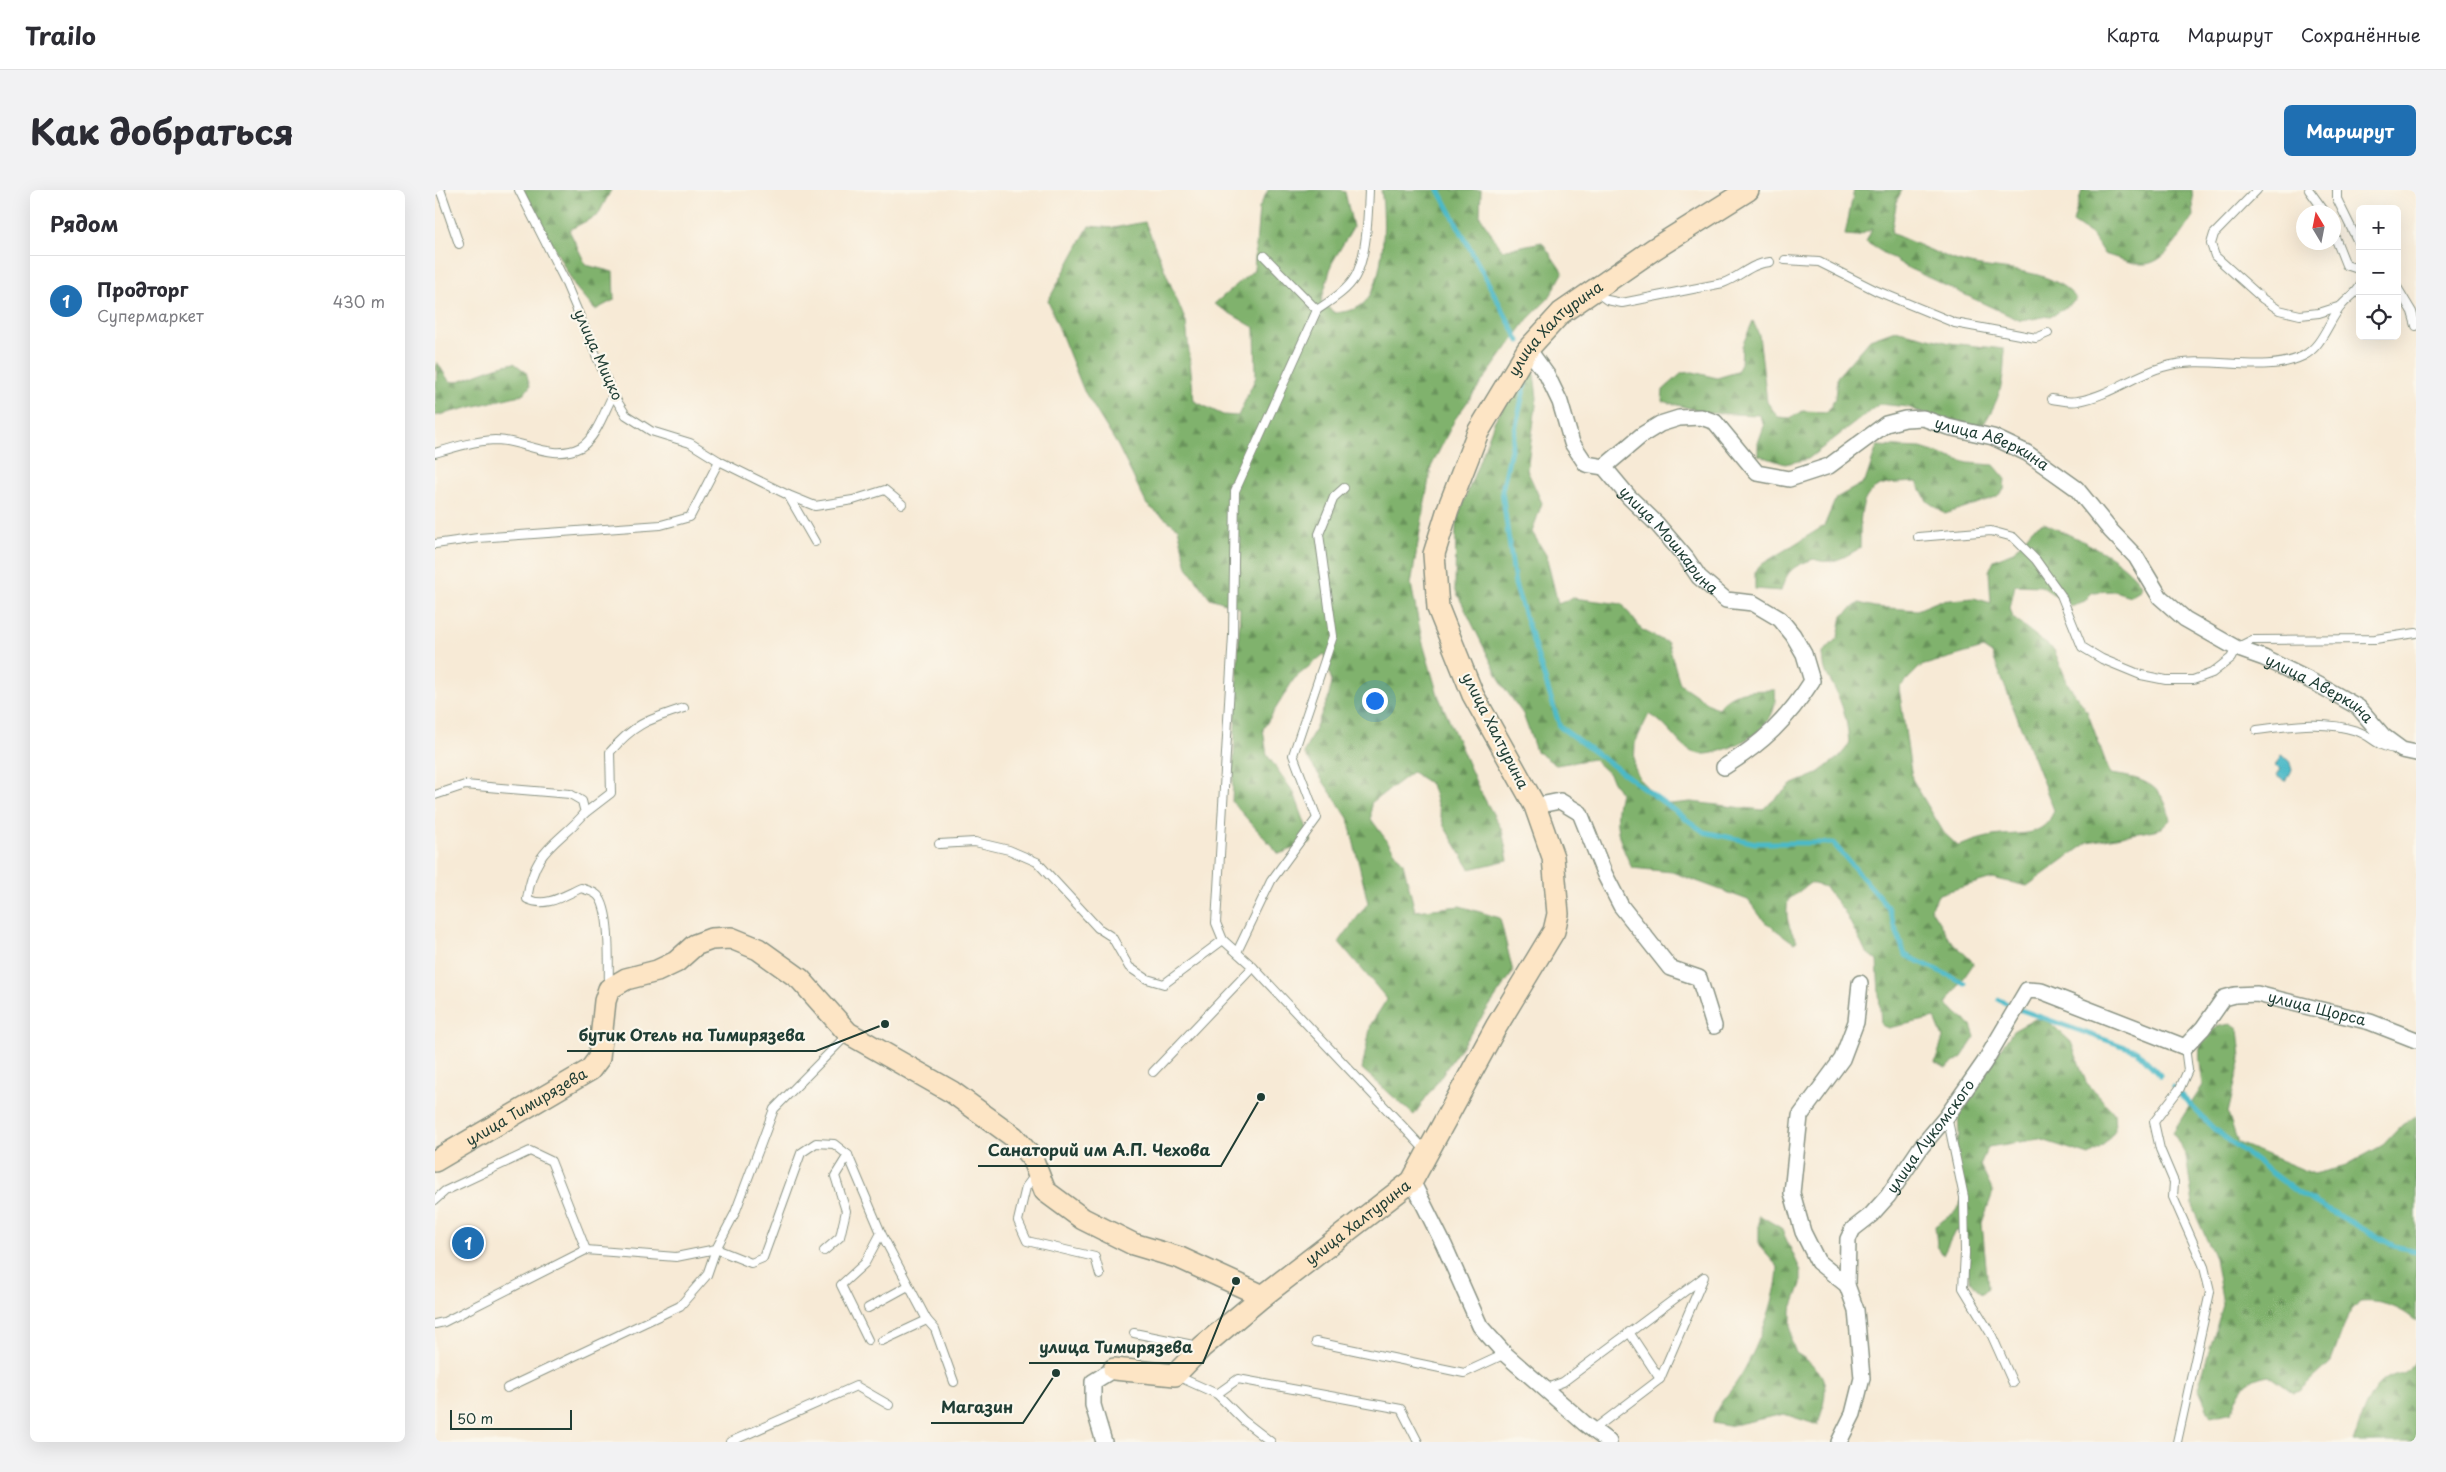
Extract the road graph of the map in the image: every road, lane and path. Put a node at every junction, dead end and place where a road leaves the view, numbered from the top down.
1 (437, 190) edge
2 (519, 190) edge
3 (1369, 190) edge
4 (1748, 190) edge
5 (2257, 190) edge
6 (2309, 190) edge
7 (2337, 190) edge
8 (2320, 205) edge
9 (2356, 238) edge
10 (459, 244) dead end
11 (2340, 250) edge
12 (1263, 256) dead end
13 (1785, 260) dead end
14 (1770, 262) dead end
15 (2356, 268) edge
16 (1594, 290) junction
17 (2356, 292) edge
18 (2401, 293) edge
19 (2341, 306) junction
20 (1317, 310) junction
21 (2416, 326) edge
22 (2048, 333) dead end
23 (1528, 348) junction
24 (613, 395) junction
25 (2052, 399) dead end
26 (435, 453) edge
27 (719, 461) junction
28 (1604, 467) junction
29 (1344, 488) dead end
30 (788, 495) junction
31 (902, 504) dead end
32 (1918, 536) dead end
33 (815, 542) dead end
34 (435, 544) edge
35 (2416, 633) edge
36 (2236, 648) junction
37 (684, 708) dead end
38 (2257, 730) dead end
39 (2409, 752) edge
40 (1724, 767) dead end
41 (435, 794) edge
42 (1535, 806) junction
43 (585, 813) junction
44 (939, 844) dead end
45 (1223, 940) junction
46 (1237, 952) junction
47 (1253, 967) junction
48 (1860, 983) dead end
49 (609, 990) junction
50 (1714, 1026) dead end
51 (849, 1033) junction
52 (2415, 1038) edge
53 (2185, 1047) junction
54 (1153, 1072) dead end
55 (1947, 1116) junction
56 (1427, 1153) junction
57 (848, 1155) junction
58 (435, 1161) edge
59 (1038, 1173) junction
60 (1412, 1182) junction
61 (435, 1200) edge
62 (881, 1233) junction
63 (717, 1249) junction
64 (586, 1250) junction
65 (824, 1251) dead end
66 (1100, 1275) dead end
67 (1847, 1285) junction
68 (908, 1286) junction
69 (1263, 1296) junction
70 (868, 1308) dead end
71 (927, 1320) junction
72 (435, 1324) edge
73 (1629, 1332) junction
74 (1134, 1333) dead end
75 (868, 1340) dead end
76 (882, 1340) dead end
77 (1316, 1342) dead end
78 (1202, 1347) junction
79 (1505, 1354) junction
80 (1114, 1369) joint
81 (1175, 1375) junction
82 (1660, 1379) junction
83 (953, 1382) dead end
84 (2013, 1383) dead end
85 (507, 1388) dead end
86 (1544, 1389) junction
87 (1217, 1394) junction
88 (889, 1405) dead end
89 (1593, 1430) junction
90 (729, 1442) edge
91 (1104, 1442) edge
92 (1271, 1442) edge
93 (1418, 1442) edge
94 (1609, 1442) edge
95 (1839, 1442) edge
96 (2177, 1442) edge

1 - 10 lane
2 - 24 lane, улица Мицко
3 - 20 lane
4 - 16 street, улица Халтурина
5 - 19 lane
6 - 8 lane
7 - 9 lane
11 - 15 lane
12 - 20 lane
13 - 22 lane
14 - 16 lane
16 - 23 street, улица Халтурина
17 - 19 lane
18 - 21 lane
19 - 25 lane
20 - 45 lane
23 - 28 street
23 - 42 street, улица Халтурина
24 - 26 lane
24 - 27 lane, улица Мицко
27 - 30 lane, улица Мицко
27 - 34 lane
28 - 36 street, улица Аверкина
28 - 40 street, улица Мошкарина
29 - 46 lane
30 - 31 lane, улица Мицко
30 - 33 lane
32 - 36 lane
35 - 36 lane
36 - 39 street, улица Аверкина
37 - 43 lane
38 - 39 lane
41 - 43 lane
42 - 50 street
42 - 56 street, улица Халтурина
43 - 49 lane
44 - 45 lane
45 - 46 lane
46 - 47 lane
47 - 54 lane
47 - 56 lane
48 - 67 street
49 - 51 street
49 - 58 street, улица Тимирязева
51 - 59 street
51 - 63 lane
52 - 53 street, улица Щорса
53 - 55 street, улица Лукомского
53 - 96 lane
55 - 67 street, улица Лукомского
55 - 84 lane
56 - 60 street, улица Халтурина
57 - 62 lane
57 - 63 lane
57 - 65 lane
59 - 66 lane
59 - 69 street
60 - 69 street, улица Халтурина
60 - 79 street
61 - 64 lane
62 - 68 lane
62 - 75 lane
63 - 64 lane
63 - 85 lane
64 - 72 lane
67 - 95 street, улица Лукомского
68 - 70 lane
68 - 71 lane
69 - 78 street, улица Халтурина
71 - 76 lane
71 - 83 lane
73 - 82 lane
73 - 82 lane
73 - 86 lane
74 - 78 lane
77 - 79 lane
78 - 81 street
79 - 86 street
80 - 81 street
80 - 91 street
81 - 87 lane
82 - 89 lane
86 - 89 street
87 - 92 lane
87 - 93 lane
88 - 90 lane
89 - 94 street

